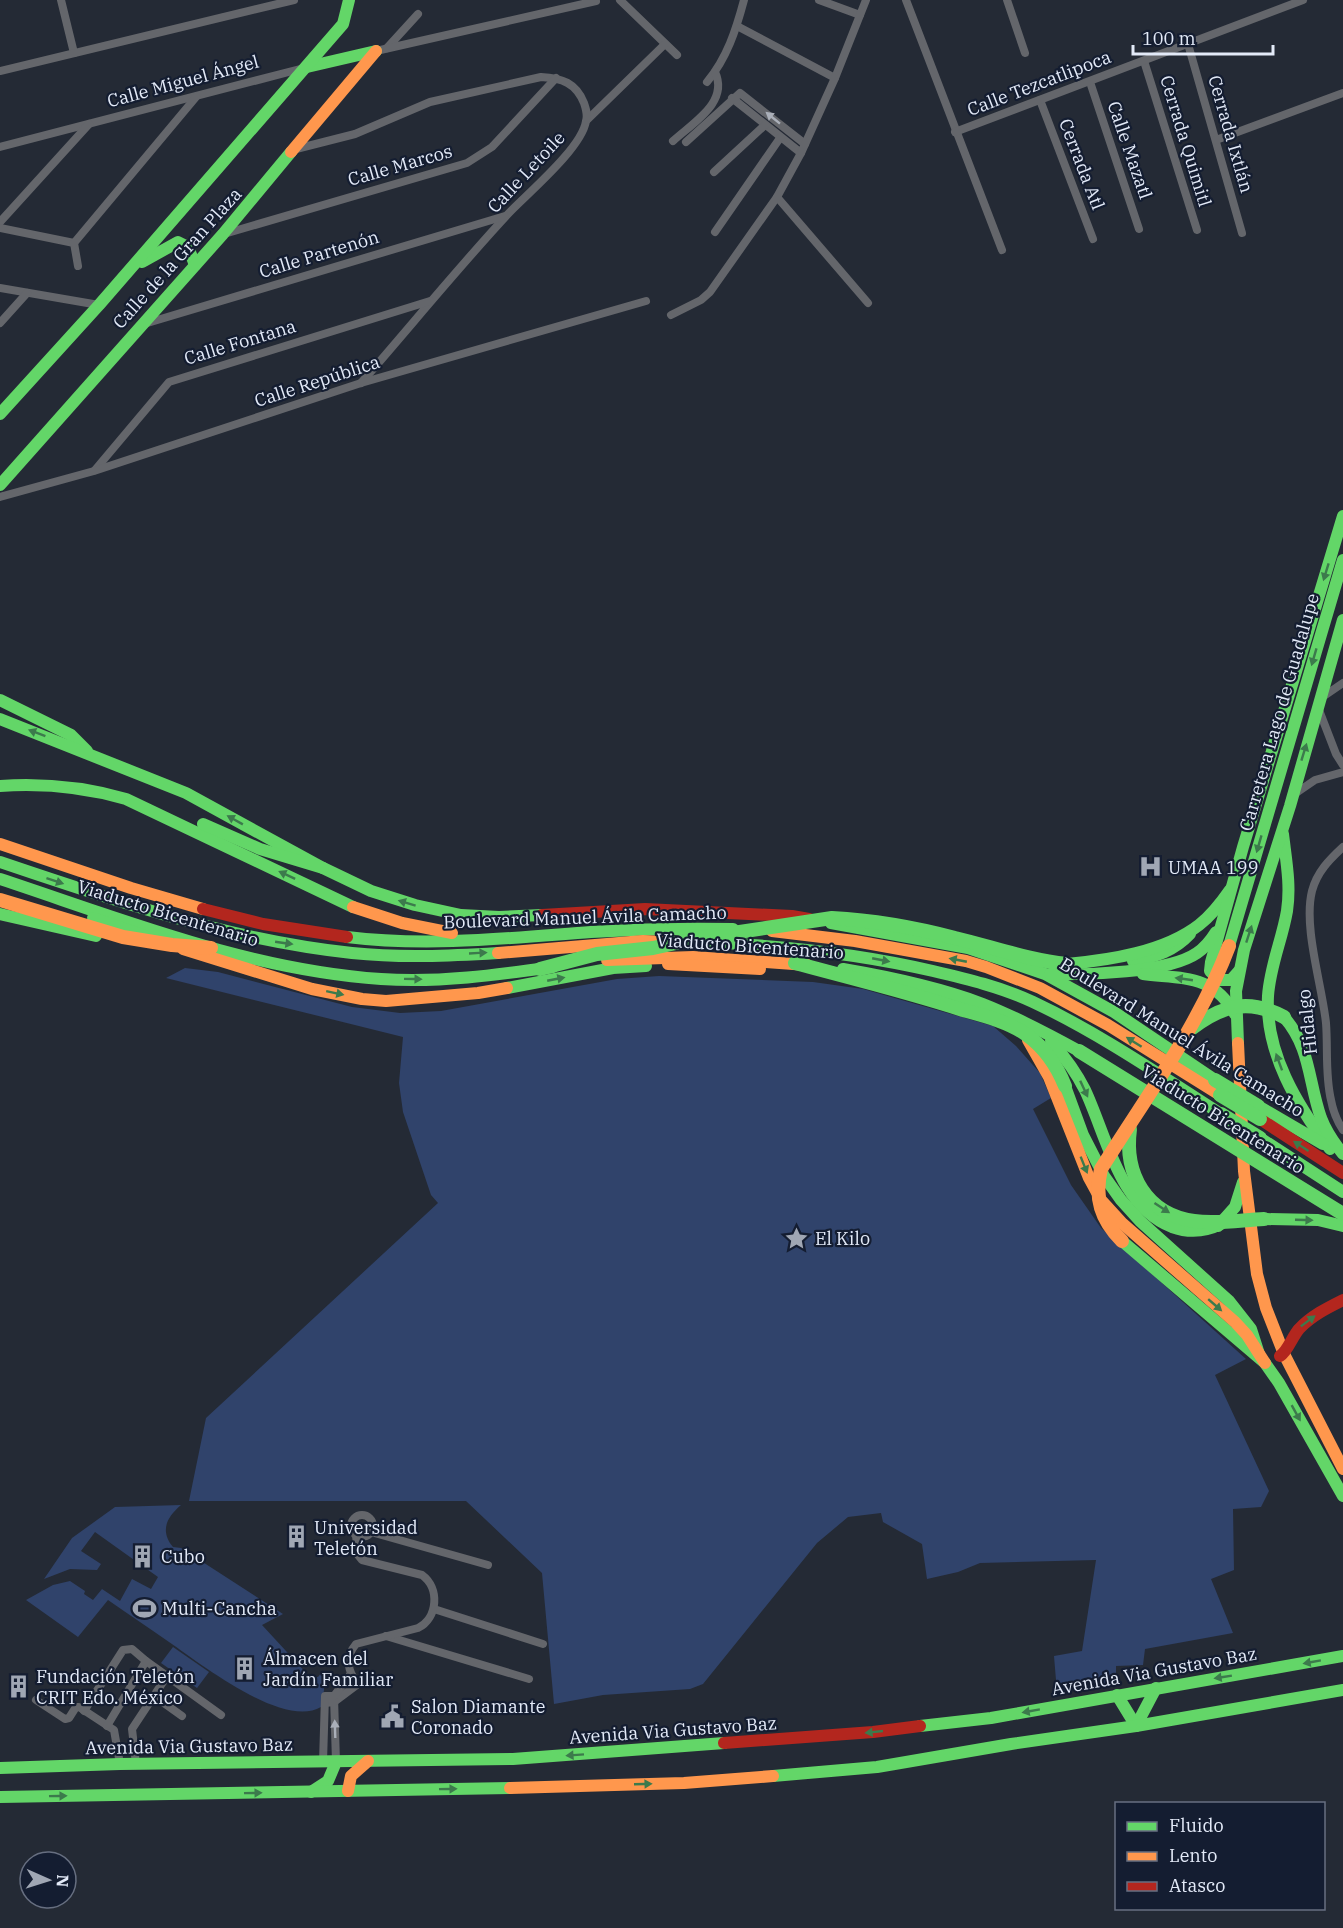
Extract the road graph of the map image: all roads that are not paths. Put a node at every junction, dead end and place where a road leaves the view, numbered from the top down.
1 (61, 0) edge
2 (294, 0) edge
3 (349, 0) edge
4 (620, 0) edge
5 (744, 0) edge
6 (819, 0) edge
7 (866, 0) edge
8 (906, 0) edge
9 (1007, 0) edge
10 (1303, 0) edge
11 (596, 1) edge
12 (418, 14) dead end
13 (860, 15) junction
14 (737, 26) junction
15 (665, 44) junction
16 (1188, 44) junction
17 (382, 50) junction
18 (74, 53) junction
19 (1025, 53) dead end
20 (677, 55) dead end
21 (1144, 62) junction
22 (307, 67) junction
23 (0, 71) edge
24 (715, 72) junction
25 (556, 78) junction
26 (835, 78) junction
27 (706, 82) dead end
28 (1089, 82) junction
29 (1343, 93) edge
30 (197, 96) junction
31 (732, 98) junction
32 (1040, 100) junction
33 (587, 120) junction
34 (89, 124) junction
35 (765, 125) junction
36 (956, 132) junction
37 (780, 138) junction
38 (1216, 140) junction
39 (674, 141) dead end
40 (686, 142) dead end
41 (806, 144) junction
42 (0, 147) edge
43 (296, 149) junction
44 (801, 153) junction
45 (714, 172) dead end
46 (777, 197) junction
47 (507, 215) junction
48 (0, 222) edge
49 (0, 228) edge
50 (1139, 229) dead end
51 (1197, 230) dead end
52 (715, 232) dead end
53 (1242, 232) dead end
54 (223, 234) junction
55 (1093, 239) dead end
56 (74, 243) junction
57 (1002, 250) dead end
58 (195, 265) junction
59 (78, 266) dead end
60 (131, 268) junction
61 (0, 288) edge
62 (27, 293) junction
63 (433, 300) junction
64 (646, 301) dead end
65 (868, 303) dead end
66 (99, 305) junction
67 (0, 309) edge
68 (10, 312) junction
69 (671, 315) dead end
70 (0, 323) edge
71 (141, 325) junction
72 (361, 383) junction
73 (0, 414) edge
74 (94, 471) junction
75 (0, 485) edge
76 (0, 496) edge
77 (1343, 516) edge
78 (1343, 560) edge
79 (1343, 620) edge
80 (1343, 683) edge
81 (0, 700) edge
82 (1319, 702) junction
83 (0, 719) edge
84 (93, 756) junction
85 (1343, 765) edge
86 (1343, 772) edge
87 (0, 786) edge
88 (1291, 798) junction
89 (126, 799) junction
90 (1283, 829) junction
91 (0, 844) edge
92 (1343, 847) edge
93 (0, 862) edge
94 (323, 868) junction
95 (0, 879) edge
96 (0, 886) edge
97 (1230, 890) junction
98 (0, 900) edge
99 (0, 914) edge
100 (1221, 922) junction
101 (1194, 930) junction
102 (481, 938) junction
103 (211, 948) junction
104 (188, 951) junction
105 (1118, 957) junction
106 (1154, 957) junction
107 (795, 963) junction
108 (540, 969) junction
109 (1064, 969) junction
110 (1132, 971) junction
111 (1239, 971) junction
112 (1045, 974) junction
113 (1010, 1021) junction
114 (1238, 1028) junction
115 (1184, 1037) junction
116 (1051, 1041) junction
117 (1259, 1112) junction
118 (1132, 1121) junction
119 (1343, 1130) edge
120 (1339, 1153) edge
121 (1244, 1171) junction
122 (1343, 1173) edge
123 (1343, 1192) edge
124 (1343, 1214) edge
125 (1221, 1224) junction
126 (1343, 1224) edge
127 (1156, 1234) junction
128 (1343, 1300) edge
129 (1284, 1354) junction
130 (1262, 1359) junction
131 (1343, 1469) edge
132 (1343, 1496) edge
133 (371, 1532) junction
134 (356, 1534) junction
135 (488, 1565) dead end
136 (434, 1610) junction
137 (386, 1636) junction
138 (543, 1644) dead end
139 (1343, 1656) edge
140 (146, 1661) junction
141 (350, 1674) junction
142 (167, 1676) junction
143 (529, 1679) dead end
144 (1156, 1689) junction
145 (1343, 1690) edge
146 (1117, 1695) junction
147 (154, 1696) junction
148 (36, 1700) dead end
149 (331, 1700) junction
150 (84, 1710) junction
151 (221, 1715) dead end
152 (182, 1716) dead end
153 (107, 1726) junction
154 (1136, 1726) junction
155 (368, 1761) junction
156 (329, 1762) junction
157 (120, 1764) junction
158 (136, 1764) junction
159 (0, 1768) edge
160 (348, 1791) junction
161 (311, 1792) junction
162 (0, 1797) edge

1 - 18 street
2 - 18 street
3 - 22 main road, Calle de la Gran Plaza
4 - 15 street
5 - 14 street
6 - 13 street
7 - 13 street
8 - 36 street
9 - 19 street
10 - 16 street, Calle Tezcatlipoca
11 - 17 street
12 - 17 street
13 - 26 street
14 - 24 street
14 - 26 street
15 - 20 street
15 - 33 street, Calle Letoile
16 - 21 street, Calle Tezcatlipoca
16 - 38 street, Cerrada Ixtlán
17 - 22 main road, Calle Miguel Ángel
17 - 43 main road, Calle de la Gran Plaza
18 - 23 street
21 - 28 street, Calle Tezcatlipoca
21 - 51 street, Cerrada Quimitl
22 - 30 street, Calle Miguel Ángel
22 - 60 main road, Calle de la Gran Plaza
24 - 27 street
24 - 39 street
25 - 33 street
25 - 43 street
25 - 54 street, Calle Marcos
26 - 41 street
28 - 32 street, Calle Tezcatlipoca
28 - 50 street, Calle Mazatl
29 - 38 street
30 - 34 street, Calle Miguel Ángel
30 - 56 street
31 - 35 street
31 - 40 street
41 -> 31 street
32 - 36 street, Calle Tezcatlipoca
32 - 55 street, Cerrada Atl
33 - 47 street, Calle Letoile
34 - 42 street, Calle Miguel Ángel
34 - 48 street
35 - 37 street
35 - 45 street
36 - 57 street
37 - 44 street
37 - 52 street
38 - 53 street, Cerrada Ixtlán
41 - 44 street
43 - 54 main road, Calle de la Gran Plaza
44 - 46 street
46 - 65 street
46 - 69 street
47 - 63 street, Calle Letoile
47 - 71 street, Calle Partenón
49 - 56 street
54 - 58 main road, Calle de la Gran Plaza
56 - 59 street
58 - 60 main road
58 - 71 main road, Calle de la Gran Plaza
60 - 66 main road, Calle de la Gran Plaza
61 - 62 street
62 - 66 street
62 - 68 street
63 - 72 street, Calle Letoile
63 - 74 street, Calle Fontana
64 - 72 street, Calle República
66 - 73 main road, Calle de la Gran Plaza
67 - 68 street
68 - 70 street
71 - 75 main road, Calle de la Gran Plaza
72 - 74 street, Calle República
74 - 76 street, Calle República
77 -> 97 main road
78 -> 115 main road, Carretera Lago de Guadalupe, bridge
79 - 82 main road, Carretera Lago de Guadalupe
80 - 82 street
81 - 84 main road
82 - 85 street
88 -> 82 main road, Carretera Lago de Guadalupe
84 -> 83 main road, Boulevard Manuel Ávila Camacho
94 -> 84 main road, Boulevard Manuel Ávila Camacho
86 - 88 street
87 - 89 main road
88 - 90 main road, Carretera Lago de Guadalupe
89 - 94 main road
102 -> 89 main road
111 -> 90 main road, Carretera Lago de Guadalupe
120 -> 90 main road
91 - 102 main road, Boulevard Manuel Ávila Camacho
92 - 119 street, Hidalgo
93 -> 123 main road, Boulevard Manuel Ávila Camacho, bridge
112 -> 94 main road, Boulevard Manuel Ávila Camacho
95 - 103 main road, Viaducto Bicentenario, bridge
96 - 104 main road
97 - 100 main road
97 - 101 main road
98 - 103 main road, bridge
99 - 104 main road
100 - 110 main road
100 - 111 main road
101 - 105 main road
101 - 106 main road
117 -> 102 main road, Boulevard Manuel Ávila Camacho, bridge
103 -> 108 main road, Viaducto Bicentenario
104 -> 113 main road
105 - 106 main road
105 - 109 main road
106 - 109 main road
107 - 108 main road, Viaducto Bicentenario, bridge
107 - 124 main road, Viaducto Bicentenario, bridge
107 - 127 main road, bridge
108 - 109 main road, bridge
109 - 110 main road
109 - 112 main road
114 -> 110 main road
111 - 114 main road, Carretera Lago de Guadalupe
112 - 117 main road, Boulevard Manuel Ávila Camacho, bridge
113 - 116 main road
113 -> 130 main road
114 - 121 main road, Carretera Lago de Guadalupe
115 - 118 main road, Carretera Lago de Guadalupe, bridge
115 - 120 main road, bridge
116 -> 125 main road
116 - 126 main road
117 - 120 main road, Boulevard Manuel Ávila Camacho
122 -> 117 main road
118 -> 126 main road, bridge
118 - 130 main road, Carretera Lago de Guadalupe, bridge
121 - 125 main road
121 - 129 main road, Carretera Lago de Guadalupe
125 - 127 main road
127 - 130 main road
129 -> 128 main road
129 - 130 main road
129 - 131 main road, Carretera Lago de Guadalupe
130 -> 132 main road, Carretera Lago de Guadalupe
133 - 134 street
133 - 134 street
133 - 135 street
134 - 136 street
136 - 137 street
136 - 138 street
137 - 141 street
137 - 143 street
139 -> 144 main road, Avenida Via Gustavo Baz
140 - 142 street
140 - 150 street
140 - 153 street
141 - 149 street
141 - 149 street
142 - 147 street
142 - 151 street
144 - 146 main road, Avenida Via Gustavo Baz
144 - 154 main road
145 - 154 main road
146 - 154 main road
146 -> 155 main road, Avenida Via Gustavo Baz
147 - 152 street
147 - 158 street
148 - 150 street
156 -> 149 street
149 - 156 street
150 - 153 street
153 - 157 street
160 -> 154 main road
155 - 156 main road, Avenida Via Gustavo Baz
155 - 160 main road
156 - 158 main road, Avenida Via Gustavo Baz
156 - 161 main road
157 - 158 main road, Avenida Via Gustavo Baz
157 - 159 main road, Avenida Via Gustavo Baz
160 - 161 main road
162 -> 161 main road

